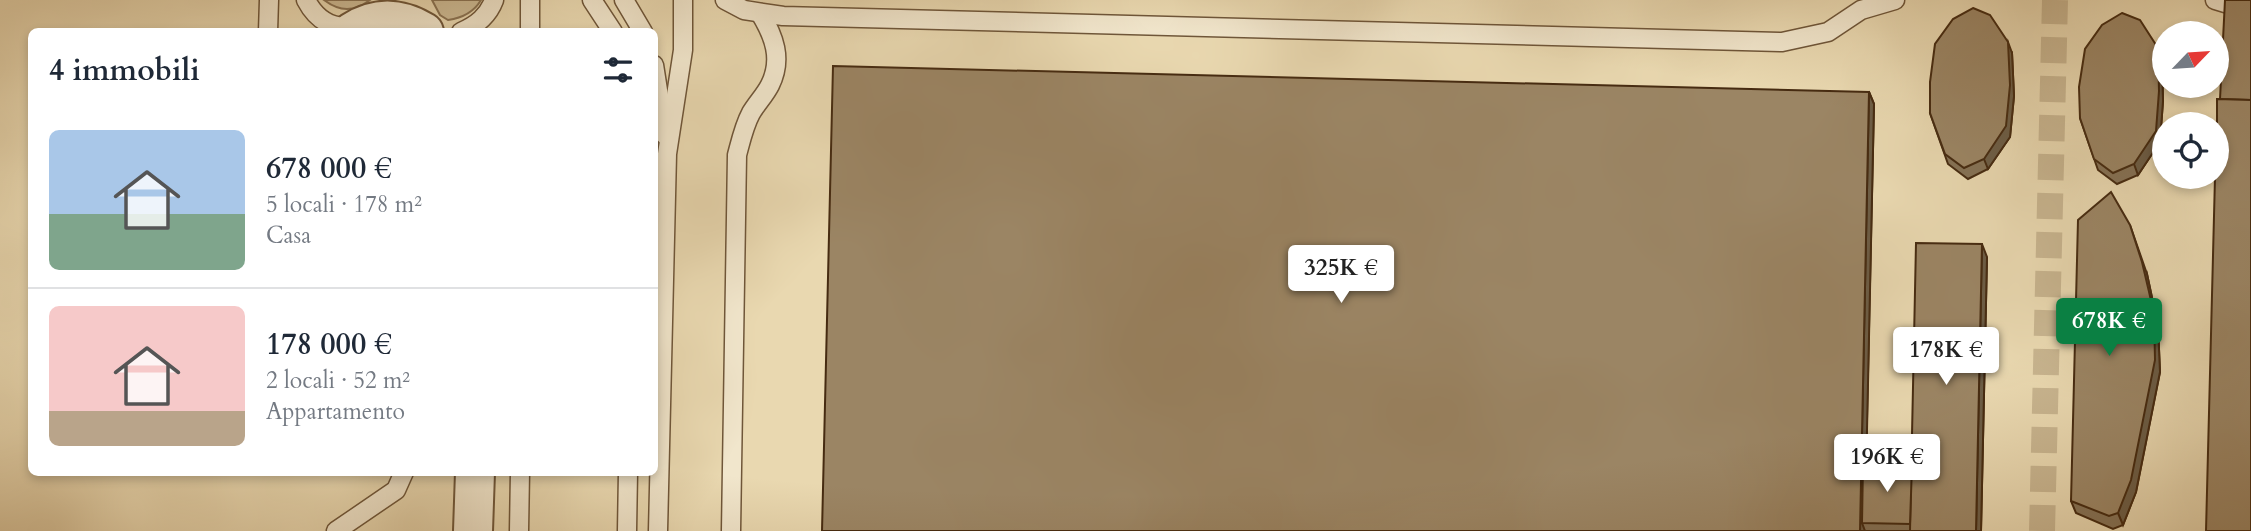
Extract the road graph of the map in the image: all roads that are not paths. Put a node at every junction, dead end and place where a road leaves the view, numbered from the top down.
1 (269, 0) edge
2 (306, 0) edge
3 (422, 0) edge
4 (494, 0) edge
5 (530, 0) edge
6 (592, 0) edge
7 (624, 0) edge
8 (683, 0) edge
9 (725, 0) edge
10 (1895, 0) edge
11 (2215, 0) edge
12 (1862, 5) edge
13 (752, 11) junction
14 (2251, 11) edge
15 (368, 18) edge
16 (268, 28) edge
17 (418, 28) edge
18 (423, 28) edge
19 (467, 28) edge
20 (530, 28) edge
21 (610, 28) edge
22 (641, 28) edge
23 (658, 92) edge
24 (667, 154) junction
25 (402, 476) edge
26 (413, 476) edge
27 (520, 476) edge
28 (628, 476) edge
29 (475, 480) edge
30 (396, 490) junction
31 (336, 531) edge
32 (453, 531) edge
33 (473, 531) edge
34 (519, 531) edge
35 (626, 531) edge
36 (658, 531) edge
37 (731, 531) edge

1 - 16 lane
2 - 15 lane
3 - 18 street
4 - 19 lane
5 - 20 lane
6 - 21 lane
7 - 22 lane
8 - 24 lane
9 - 13 lane
10 - 12 lane
11 - 14 lane
12 - 13 lane
13 - 37 lane
15 - 17 street
23 - 24 lane
24 - 36 lane
25 - 30 lane
26 - 30 lane
27 - 34 lane
28 - 35 lane
29 - 32 lane
29 - 33 street
30 - 31 lane

